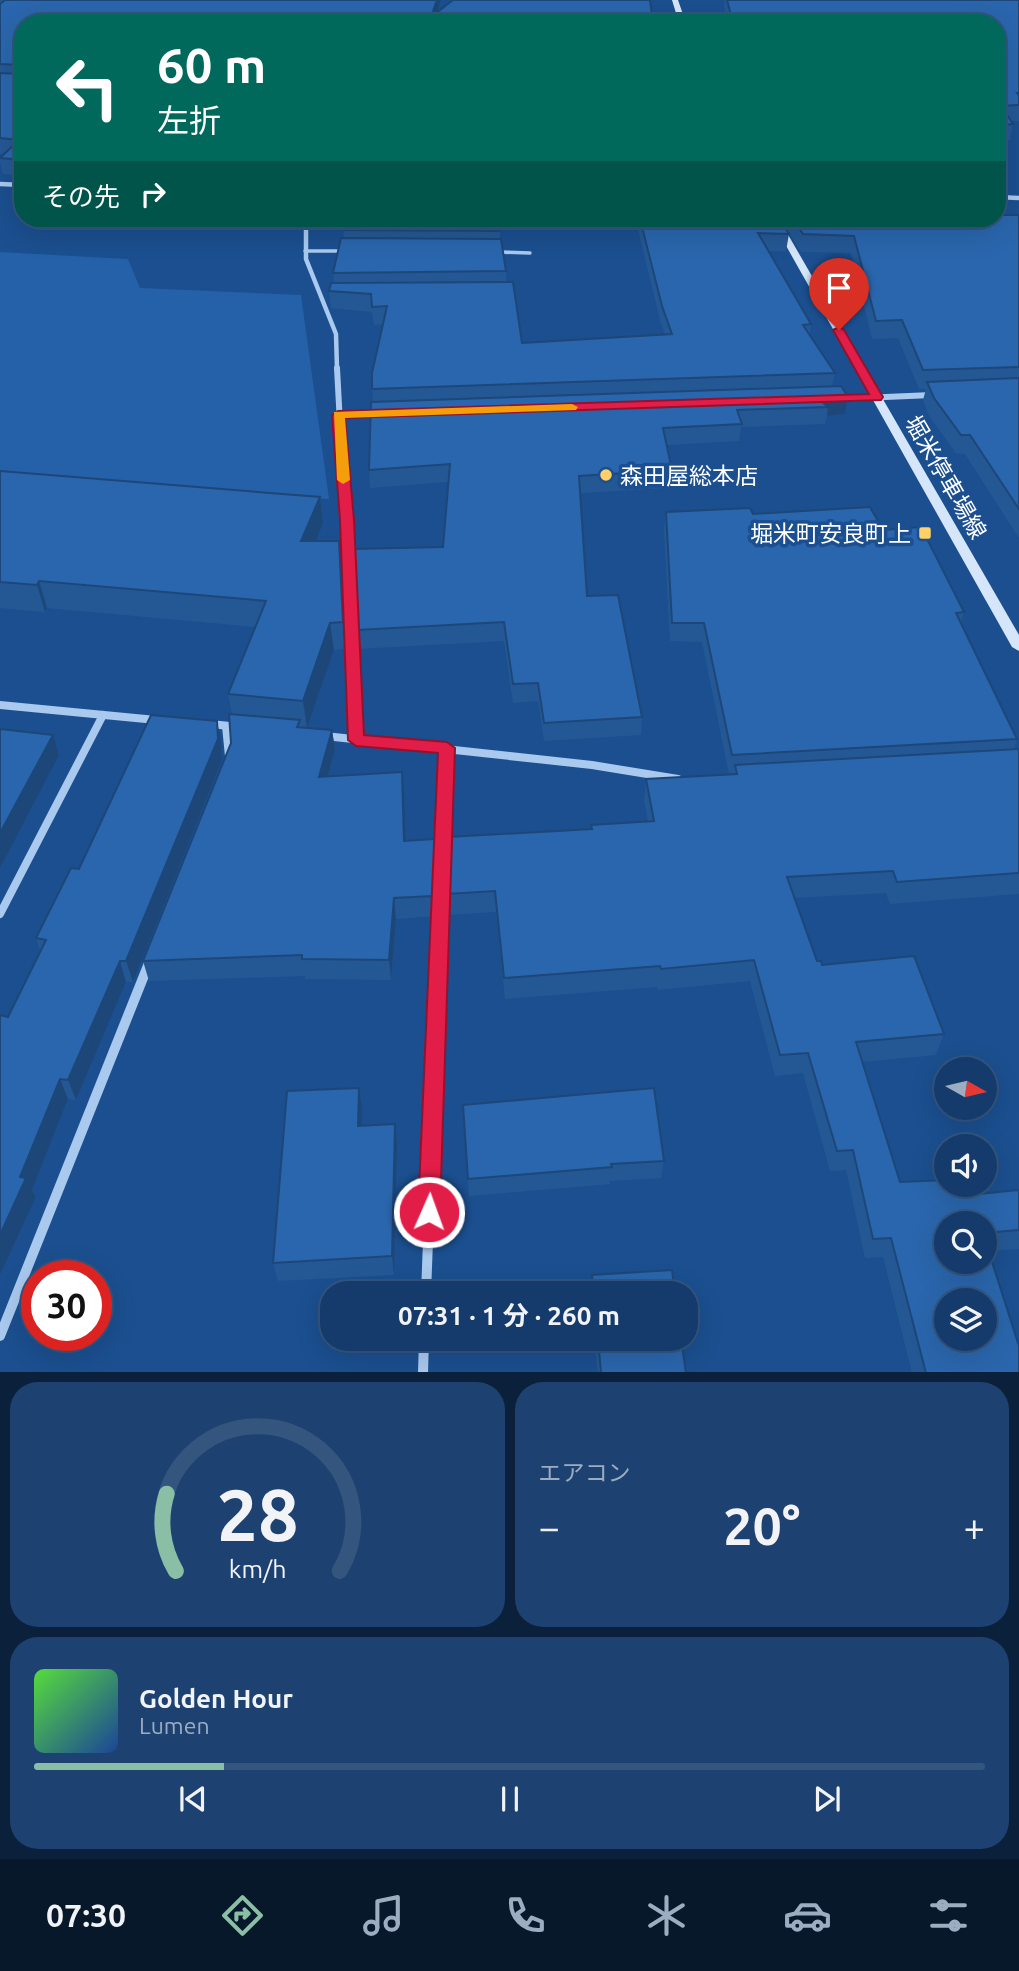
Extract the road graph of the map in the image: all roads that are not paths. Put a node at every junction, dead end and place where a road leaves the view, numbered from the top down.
1 (306, 228) edge
2 (780, 228) edge
3 (305, 251) junction
4 (345, 251) edge
5 (492, 252) edge
6 (530, 253) dead end
7 (321, 296) junction
8 (334, 296) edge
9 (942, 395) edge
10 (877, 397) junction
11 (835, 399) edge
12 (393, 413) edge
13 (338, 415) junction
14 (1019, 647) edge
15 (0, 705) edge
16 (103, 715) junction
17 (171, 721) edge
18 (199, 723) edge
19 (226, 726) junction
20 (252, 729) edge
21 (317, 736) edge
22 (356, 740) junction
23 (447, 748) junction
24 (229, 761) edge
25 (684, 780) edge
26 (0, 914) edge
27 (153, 953) edge
28 (426, 1281) edge
29 (0, 1336) edge
30 (424, 1351) edge
31 (423, 1372) edge

1 - 3 street
2 - 10 main road, 堀米停車場線
3 - 4 lane
3 - 7 street
5 - 6 lane
7 - 8 street
7 - 13 street
9 - 10 street
10 - 11 street
10 - 14 main road, 堀米停車場線
12 - 13 street
13 - 22 street
15 - 16 street
16 - 17 street
16 - 26 street
18 - 19 street
19 - 20 street
19 - 24 street
21 - 22 street
22 - 23 street
23 - 25 street
23 - 28 street
27 - 29 street
30 - 31 street

